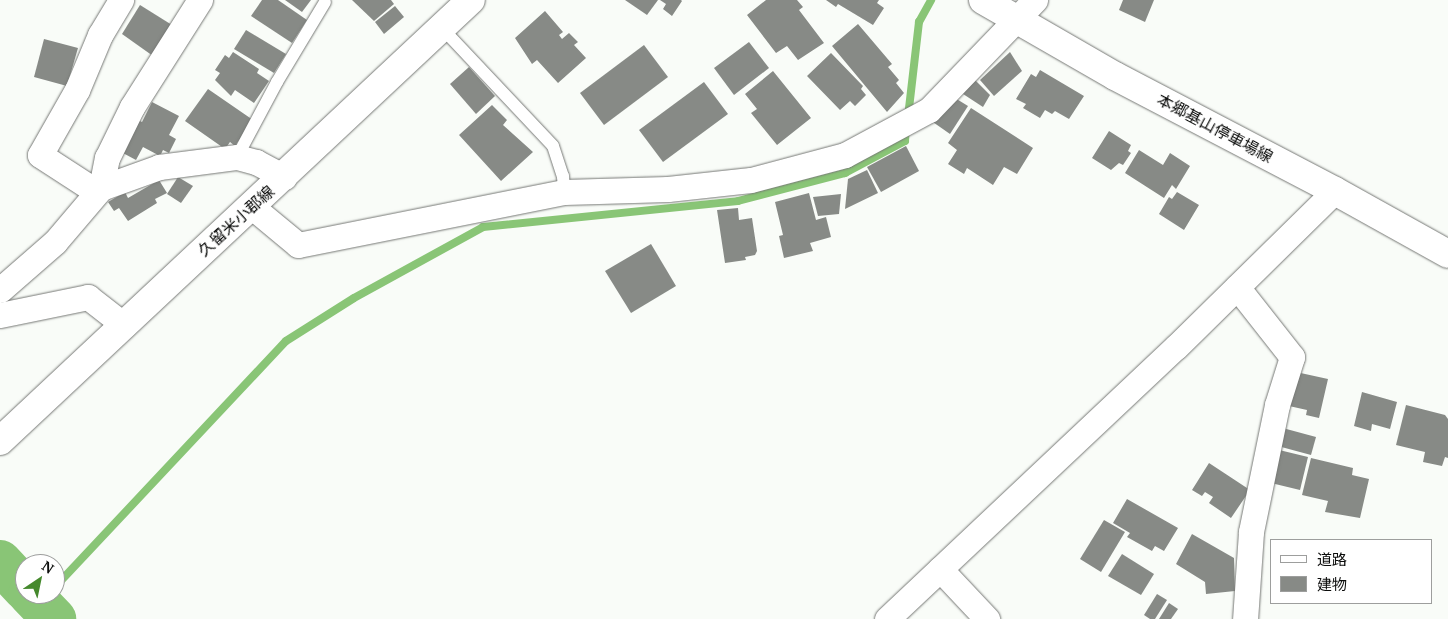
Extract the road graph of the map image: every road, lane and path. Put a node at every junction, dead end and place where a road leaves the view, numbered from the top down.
1 (122, 0) edge
2 (200, 0) edge
3 (471, 0) edge
4 (983, 0) edge
5 (1035, 0) edge
6 (325, 2) dead end
7 (1016, 18) junction
8 (441, 27) junction
9 (237, 157) junction
10 (284, 178) junction
11 (99, 190) junction
12 (1335, 191) junction
13 (564, 192) junction
14 (250, 206) junction
15 (1448, 254) edge
16 (1237, 287) junction
17 (0, 290) edge
18 (0, 315) edge
19 (124, 325) junction
20 (0, 441) edge
21 (940, 569) junction
22 (887, 619) edge
23 (987, 619) edge
24 (1245, 619) edge

1 - 11 street
2 - 11 street
3 - 8 main road, 久留米小郡線
4 - 7 main road, 本郷基山停車場線
5 - 7 street
6 - 9 lane
7 - 12 main road, 本郷基山停車場線
7 - 13 street
8 - 10 main road, 久留米小郡線
8 - 13 lane
9 - 10 street
9 - 11 street
10 - 14 main road, 久留米小郡線
11 - 17 street
12 - 15 main road, 本郷基山停車場線
12 - 16 street
13 - 14 street
14 - 19 main road, 久留米小郡線
16 - 21 street
16 - 24 street
18 - 19 street
19 - 20 main road, 久留米小郡線
21 - 22 street
21 - 23 street

